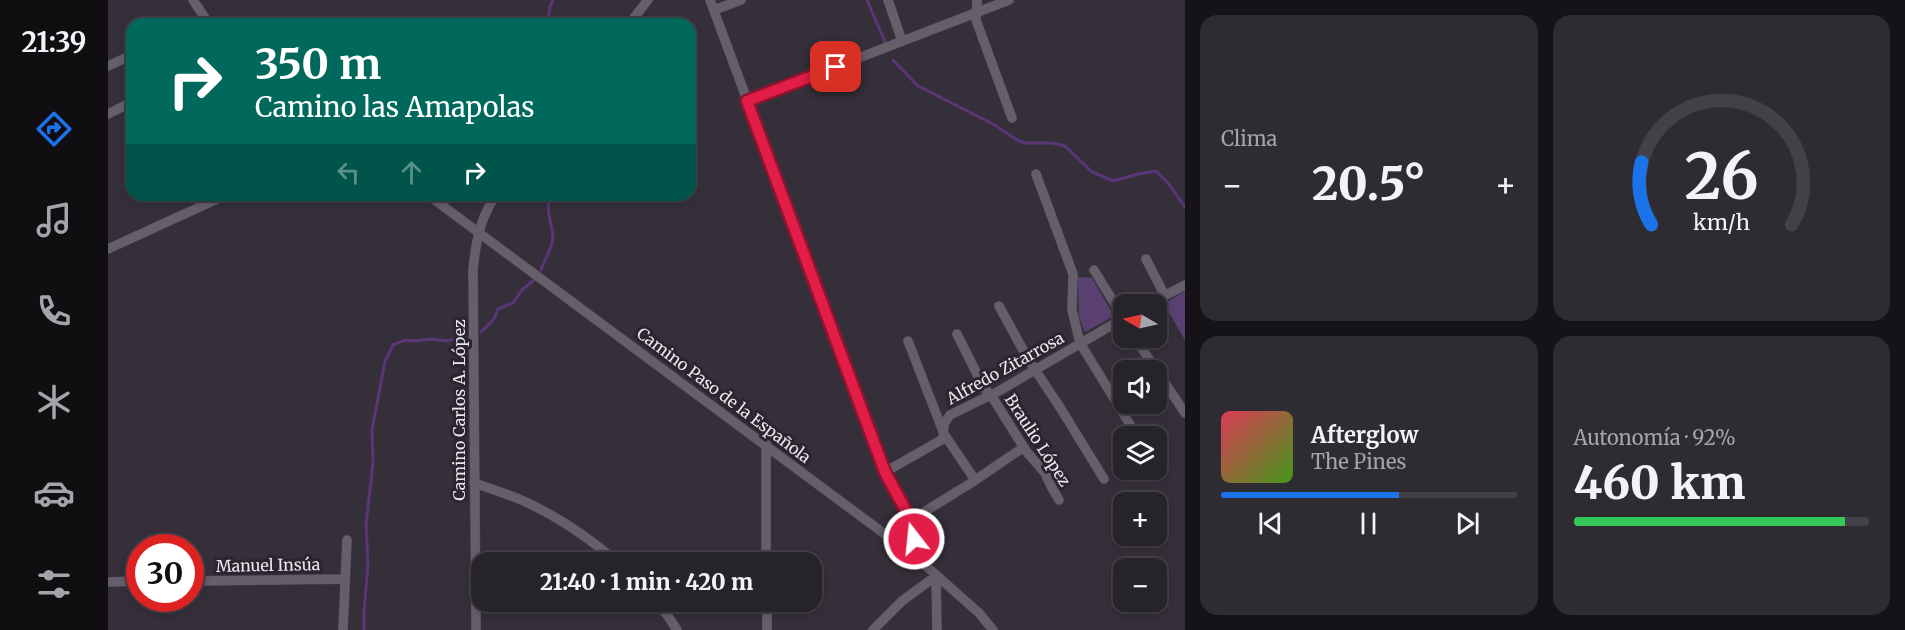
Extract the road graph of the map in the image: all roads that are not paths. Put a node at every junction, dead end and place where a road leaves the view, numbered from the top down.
1 (193, 0) edge
2 (648, 0) edge
3 (710, 0) edge
4 (741, 0) edge
5 (888, 0) edge
6 (977, 0) edge
7 (1009, 0) edge
8 (714, 10) junction
9 (978, 12) junction
10 (205, 18) edge
11 (634, 18) edge
12 (902, 41) junction
13 (126, 58) edge
14 (108, 66) edge
15 (747, 101) junction
16 (126, 105) edge
17 (108, 114) edge
18 (1012, 118) dead end
19 (1036, 174) dead end
20 (213, 201) edge
21 (436, 201) edge
22 (493, 201) edge
23 (478, 232) junction
24 (108, 249) edge
25 (1146, 259) dead end
26 (1094, 270) dead end
27 (1185, 285) edge
28 (1164, 294) edge
29 (1167, 295) edge
30 (1113, 301) edge
31 (999, 306) dead end
32 (1113, 324) edge
33 (957, 334) dead end
34 (908, 341) dead end
35 (1080, 343) junction
36 (1143, 348) edge
37 (1036, 370) junction
38 (991, 395) junction
39 (1185, 413) edge
40 (1131, 426) edge
41 (944, 434) junction
42 (766, 444) junction
43 (1024, 447) junction
44 (885, 472) junction
45 (1104, 479) dead end
46 (975, 480) junction
47 (474, 483) junction
48 (1059, 500) dead end
49 (911, 520) junction
50 (347, 540) dead end
51 (605, 552) edge
52 (766, 552) edge
53 (917, 558) junction
54 (936, 576) junction
55 (345, 579) junction
56 (126, 581) edge
57 (204, 581) edge
58 (108, 582) edge
59 (665, 612) edge
60 (766, 612) edge
61 (344, 630) edge
62 (476, 630) edge
63 (677, 630) edge
64 (767, 630) edge
65 (873, 630) edge
66 (936, 630) edge
67 (993, 630) edge

1 - 10 street
2 - 11 street
3 - 8 street
4 - 8 street
5 - 12 street
6 - 9 street
7 - 9 street
8 - 15 street
9 - 12 street
9 - 18 street
12 - 15 street
13 - 14 street
15 - 44 street
16 - 17 street
19 - 35 street
20 - 24 street
21 - 23 street, Camino Paso de la Española
22 - 23 street, Camino Carlos A. López
23 - 42 street, Camino Paso de la Española
23 - 47 street, Camino Carlos A. López
25 - 28 street
26 - 30 street
27 - 29 street
31 - 37 street
32 - 35 street, Alfredo Zitarrosa
33 - 38 street, Braulio López
34 - 41 street
35 - 37 street, Alfredo Zitarrosa
35 - 40 street
36 - 39 street
37 - 38 street, Alfredo Zitarrosa
37 - 45 street
38 - 41 street, Alfredo Zitarrosa
38 - 43 street, Braulio López
41 - 44 street, Alfredo Zitarrosa
41 - 46 street
42 - 52 street
42 - 53 street, Camino Paso de la Española
43 - 46 street
43 - 48 street, Braulio López
44 - 49 street
46 - 49 street
47 - 51 street
47 - 62 street, Camino Carlos A. López
49 - 53 street
50 - 55 street
53 - 54 street, Camino Paso de la Española
54 - 65 street
54 - 66 street
54 - 67 street, Camino Paso de la Española
55 - 57 street, Manuel Insúa
55 - 61 street
56 - 58 street
59 - 63 street
60 - 64 street

